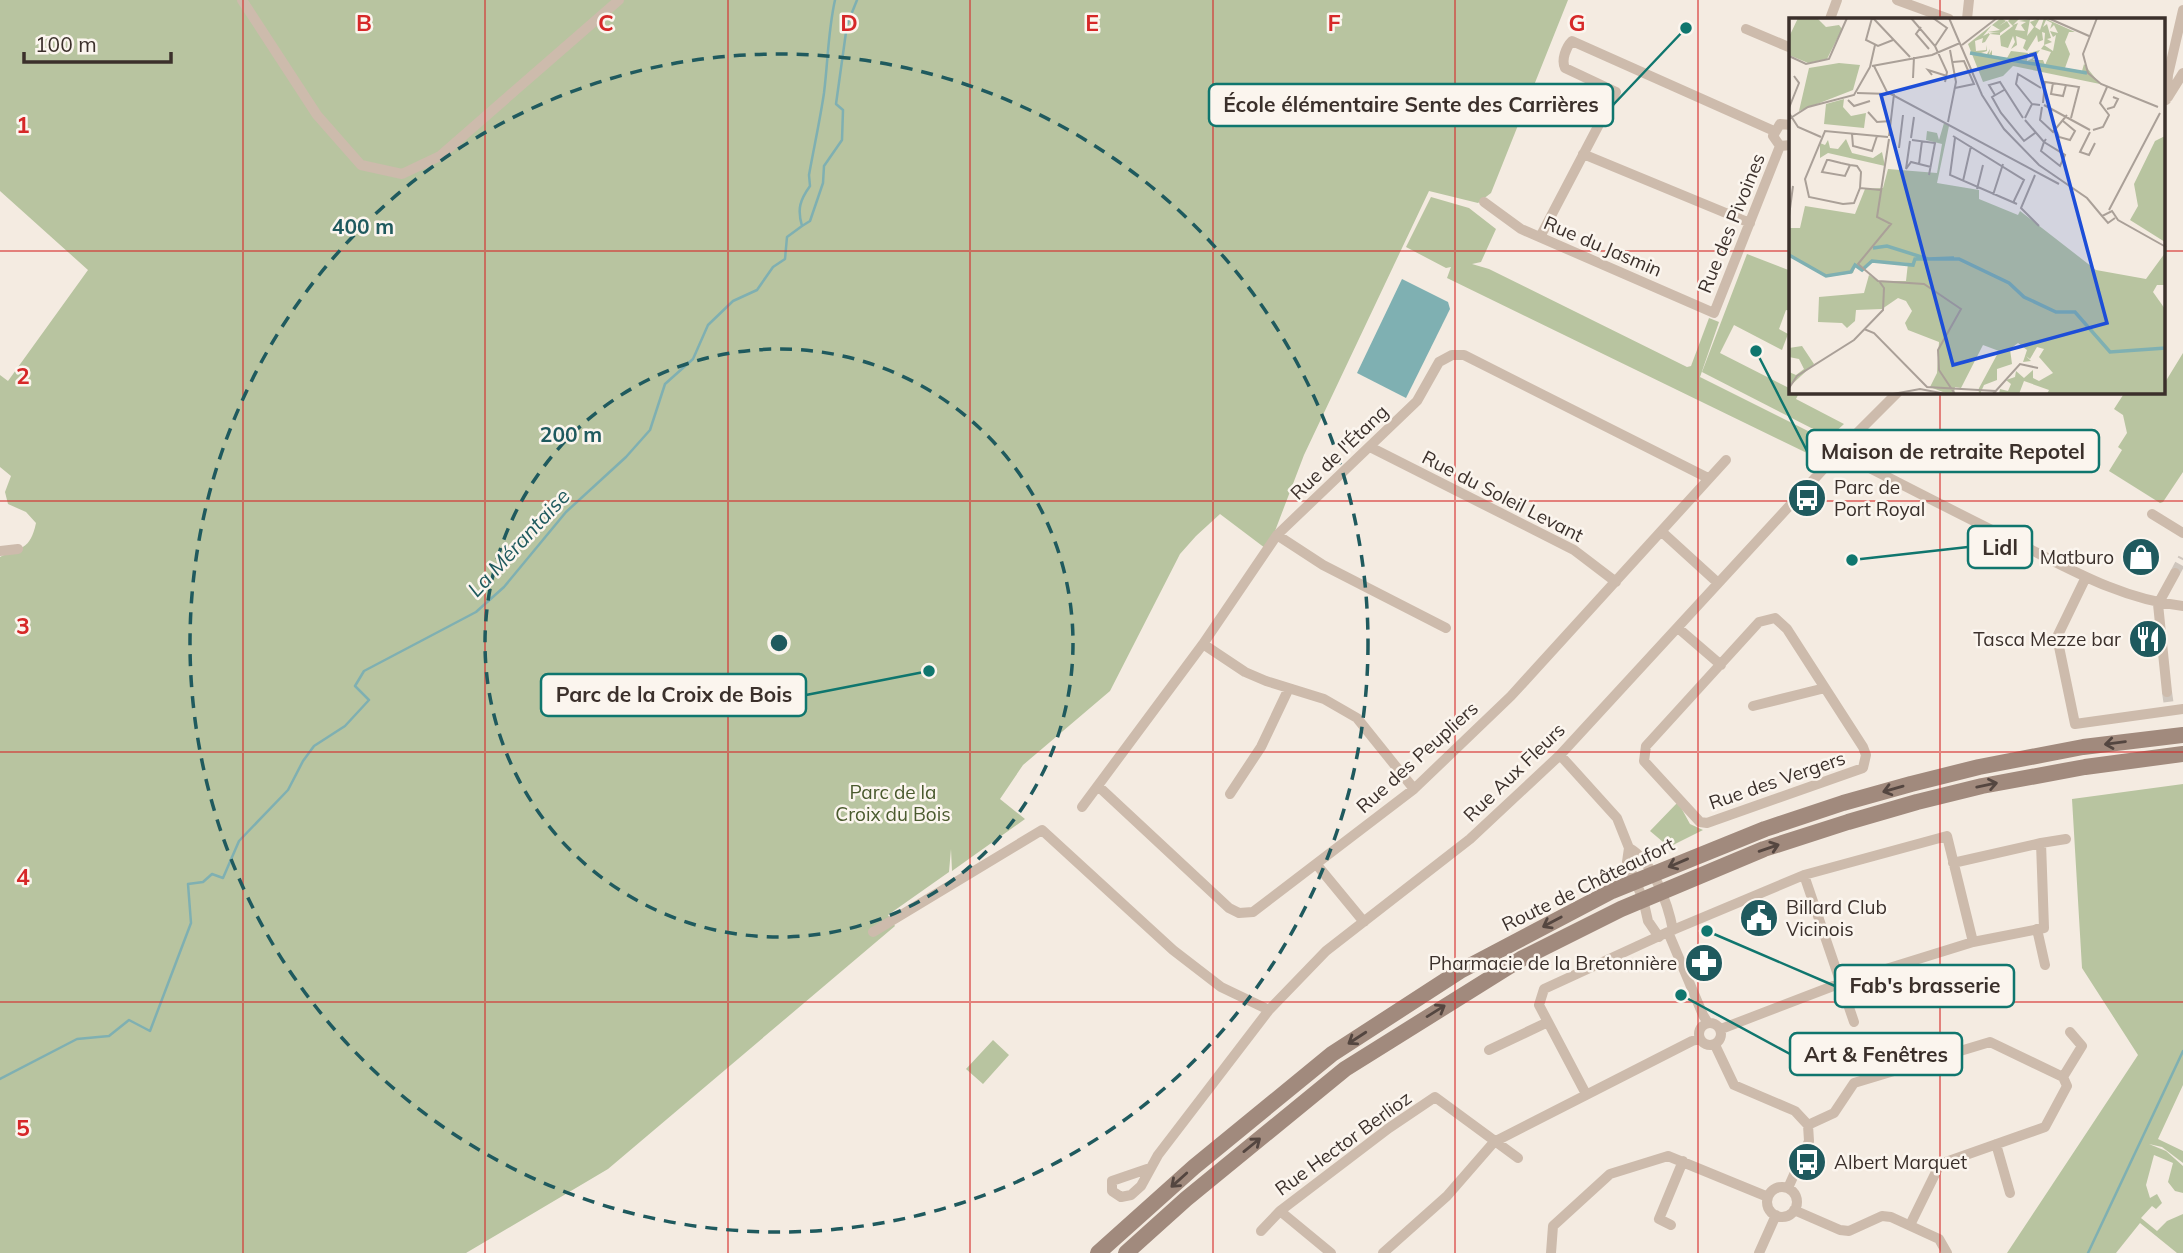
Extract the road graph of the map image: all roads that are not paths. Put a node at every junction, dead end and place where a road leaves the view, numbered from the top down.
1 (242, 0) edge
2 (619, 0) edge
3 (1837, 0) edge
4 (1897, 0) edge
5 (1969, 0) edge
6 (2183, 10) edge
7 (1830, 18) edge
8 (1946, 18) edge
9 (1967, 18) edge
10 (1746, 29) dead end
11 (1789, 47) edge
12 (2183, 73) edge
13 (2166, 88) edge
14 (2166, 98) edge
15 (1789, 122) edge
16 (1774, 131) junction
17 (1786, 145) edge
18 (1583, 154) junction
19 (1484, 202) dead end
20 (1750, 223) junction
21 (1540, 237) junction
22 (1714, 313) joint
23 (1896, 394) edge
24 (1370, 447) junction
25 (1840, 451) junction
26 (1726, 460) dead end
27 (1708, 478) junction
28 (2151, 514) dead end
29 (1662, 532) junction
30 (2183, 533) edge
31 (1277, 535) junction
32 (18, 549) dead end
33 (0, 551) edge
34 (2175, 573) tunnel mouth
35 (2086, 577) junction
36 (1616, 582) junction
37 (1718, 583) junction
38 (2158, 604) junction
39 (2183, 606) edge
40 (1446, 628) dead end
41 (1678, 628) junction
42 (1203, 644) junction
43 (1721, 665) junction
44 (1289, 688) junction
45 (1825, 688) junction
46 (2167, 692) tunnel mouth
47 (1753, 706) dead end
48 (2183, 709) edge
49 (2183, 735) edge
50 (2183, 754) edge
51 (1560, 755) junction
52 (1098, 786) junction
53 (1414, 789) junction
54 (1230, 794) dead end
55 (1082, 807) dead end
56 (2066, 839) dead end
57 (2040, 843) junction
58 (1629, 848) junction
59 (1953, 863) junction
60 (1317, 865) junction
61 (1652, 874) junction
62 (1804, 875) junction
63 (1640, 891) junction
64 (1660, 891) junction
65 (1364, 922) junction
66 (2037, 929) junction
67 (873, 932) dead end
68 (1667, 933) junction
69 (1973, 942) junction
70 (2045, 965) dead end
71 (1841, 983) junction
72 (1269, 1010) junction
73 (1548, 1022) junction
74 (1854, 1022) dead end
75 (1708, 1023) junction
76 (1721, 1029) junction
77 (2070, 1032) dead end
78 (1700, 1039) junction
79 (1715, 1045) junction
80 (1489, 1050) dead end
81 (2063, 1077) junction
82 (1586, 1094) junction
83 (1808, 1125) junction
84 (1494, 1142) junction
85 (1996, 1144) junction
86 (1518, 1158) dead end
87 (1683, 1161) junction
88 (1150, 1168) dead end
89 (1788, 1188) junction
90 (2010, 1193) dead end
91 (1768, 1197) junction
92 (1794, 1210) junction
93 (1280, 1211) junction
94 (1776, 1215) junction
95 (1671, 1225) dead end
96 (1910, 1225) junction
97 (1261, 1231) dead end
98 (1098, 1253) edge
99 (1126, 1253) edge
100 (1331, 1253) edge
101 (1383, 1253) edge
102 (1551, 1253) edge
103 (1759, 1253) edge
104 (1947, 1253) edge

1 - 2 street
3 - 7 street
4 - 8 street
5 - 9 street
6 - 13 street
10 - 11 street
12 - 14 street
15 - 16 street
16 - 17 street
16 - 18 street
17 - 20 street, Rue des Pivoines
18 - 20 street
18 - 21 street
19 - 21 street, Rue du Jasmin
20 - 22 street, Rue des Pivoines
21 - 22 street, Rue du Jasmin
23 - 25 street, Rue Aux Fleurs
24 - 27 street, Rue de l'Étang
24 - 31 street, Rue de l'Étang
24 - 36 street, Rue du Soleil Levant
25 - 35 street
25 - 37 street, Rue Aux Fleurs
26 - 27 street, Rue des Peupliers
27 - 29 street, Rue des Peupliers
28 - 30 street
29 - 36 street, Rue des Peupliers
29 - 37 street
31 - 40 street
31 - 42 street, Rue de l'Étang
32 - 33 street
34 - 38 street
35 - 38 street
35 - 48 street
36 - 53 street, Rue des Peupliers
37 - 41 street, Rue Aux Fleurs
38 - 39 street
38 - 46 street
41 - 43 street
41 - 51 street, Rue Aux Fleurs
42 - 44 street
42 - 52 street, Rue de l'Étang
43 - 45 street, Rue des Vergers
43 - 45 street, Rue des Vergers
44 - 53 street
44 - 54 street
45 - 47 street
49 -> 61 main road, Route de Châteaufort
64 -> 50 main road, Route de Châteaufort
51 - 58 street
51 - 65 street, Rue Aux Fleurs
52 - 55 street, Rue de l'Étang
52 - 60 street, Rue des Peupliers
53 - 60 street, Rue des Peupliers
56 - 57 street
57 - 59 street
57 - 66 street
58 - 61 street
58 - 63 street
59 - 62 street
59 - 69 street
60 - 65 street
61 - 63 main road, Route de Châteaufort
61 - 64 street
62 - 68 street
62 - 71 street
63 - 64 main road, Route de Châteaufort
63 - 68 street
63 -> 98 main road, Route de Châteaufort
99 -> 63 main road, Route de Châteaufort
64 - 68 street
65 - 72 street, Rue Aux Fleurs
66 - 69 street
66 - 70 street
67 - 72 street
68 - 73 street
68 - 75 street
69 - 71 street
71 - 74 street
71 - 76 street
72 - 88 street, Rue Aux Fleurs
73 - 80 street
73 - 82 street
75 - 76 street
75 - 78 street
76 - 79 street
77 - 81 street
78 - 79 street
78 - 82 street
79 - 83 street
81 - 83 street
81 - 85 street
82 - 84 street
83 - 89 street
84 - 86 street, Rue Hector Berlioz
84 - 93 street, Rue Hector Berlioz
84 - 101 street
85 - 90 street
85 - 96 street
87 - 91 street
87 - 95 street
87 - 102 street
89 - 91 street
89 - 92 street
91 - 94 street
92 - 94 street
92 - 96 street
93 - 97 street, Rue Hector Berlioz
93 - 100 street, Rue Hector Berlioz
94 - 103 street
96 - 104 street

